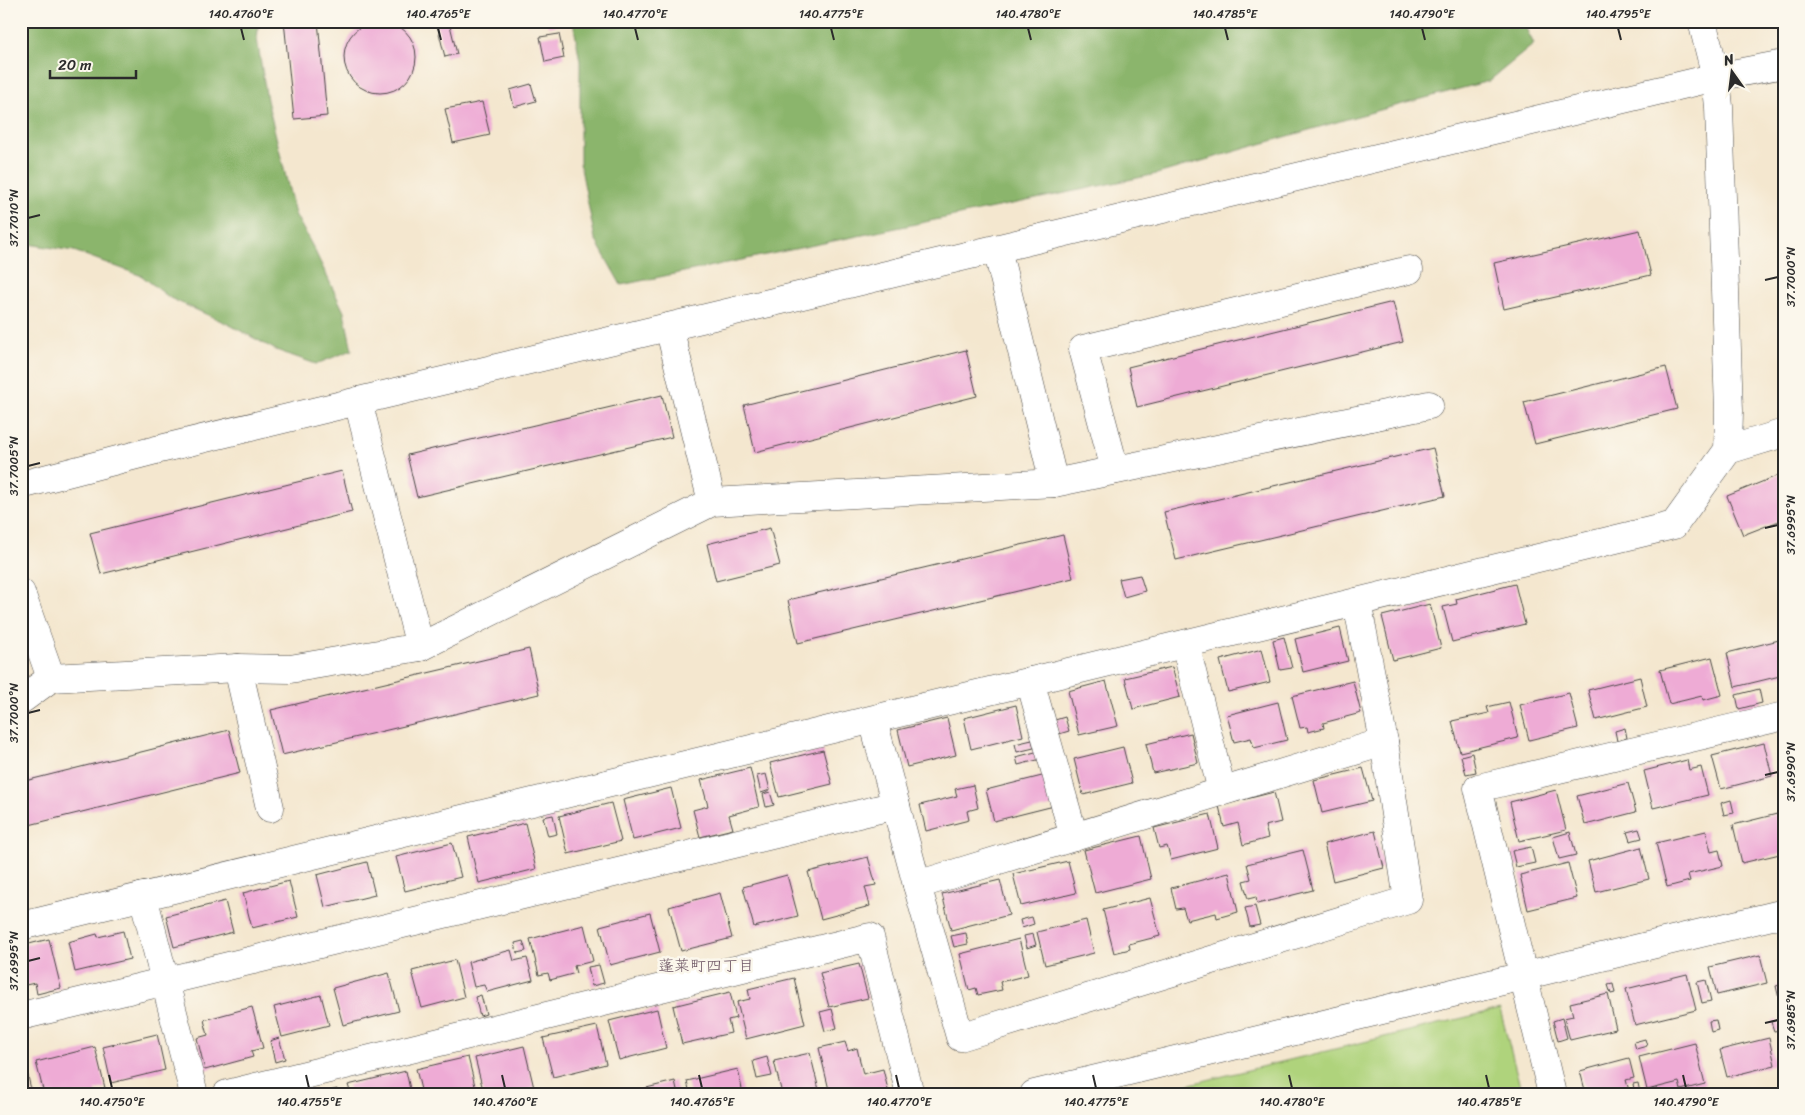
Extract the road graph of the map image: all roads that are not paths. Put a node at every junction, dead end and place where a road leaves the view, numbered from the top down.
1 (1702, 21) edge
2 (1784, 64) edge
3 (1716, 78) junction
4 (997, 249) junction
5 (1409, 270) dead end
6 (669, 327) junction
7 (358, 401) junction
8 (1429, 404) dead end
9 (1784, 433) edge
10 (1728, 450) junction
11 (1115, 470) junction
12 (1054, 483) junction
13 (21, 485) edge
14 (712, 502) junction
15 (21, 593) edge
16 (1357, 602) junction
17 (1185, 644) junction
18 (420, 647) junction
19 (238, 668) junction
20 (51, 678) junction
21 (1030, 681) junction
22 (21, 700) edge
23 (1784, 716) edge
24 (873, 720) junction
25 (1384, 742) junction
26 (1222, 791) junction
27 (896, 805) junction
28 (270, 808) dead end
29 (1074, 837) junction
30 (916, 886) junction
31 (143, 896) junction
32 (1784, 913) edge
33 (21, 926) edge
34 (1524, 978) junction
35 (164, 980) junction
36 (21, 1016) edge
37 (194, 1094) edge
38 (227, 1094) edge
39 (910, 1094) edge
40 (1034, 1094) edge
41 (1552, 1094) edge

1 - 3 street
2 - 3 street
3 - 4 street
3 - 10 street
4 - 6 street
4 - 12 street
5 - 11 street
6 - 7 street
6 - 14 street
7 - 13 street
7 - 18 street
8 - 11 street
9 - 10 street
10 - 16 street
11 - 12 street
12 - 14 street
14 - 18 street
15 - 20 street
16 - 17 street
16 - 25 street
17 - 21 street
17 - 26 street
18 - 19 street
19 - 20 street
19 - 28 street
20 - 22 street
21 - 24 street
21 - 29 street
23 - 34 street
24 - 27 street
24 - 31 street
25 - 26 street
25 - 30 street
26 - 29 street
27 - 30 street
27 - 35 street
29 - 30 street
31 - 33 street
31 - 35 street
32 - 34 street
34 - 40 street
34 - 41 street
35 - 36 street
35 - 37 street
38 - 39 street

